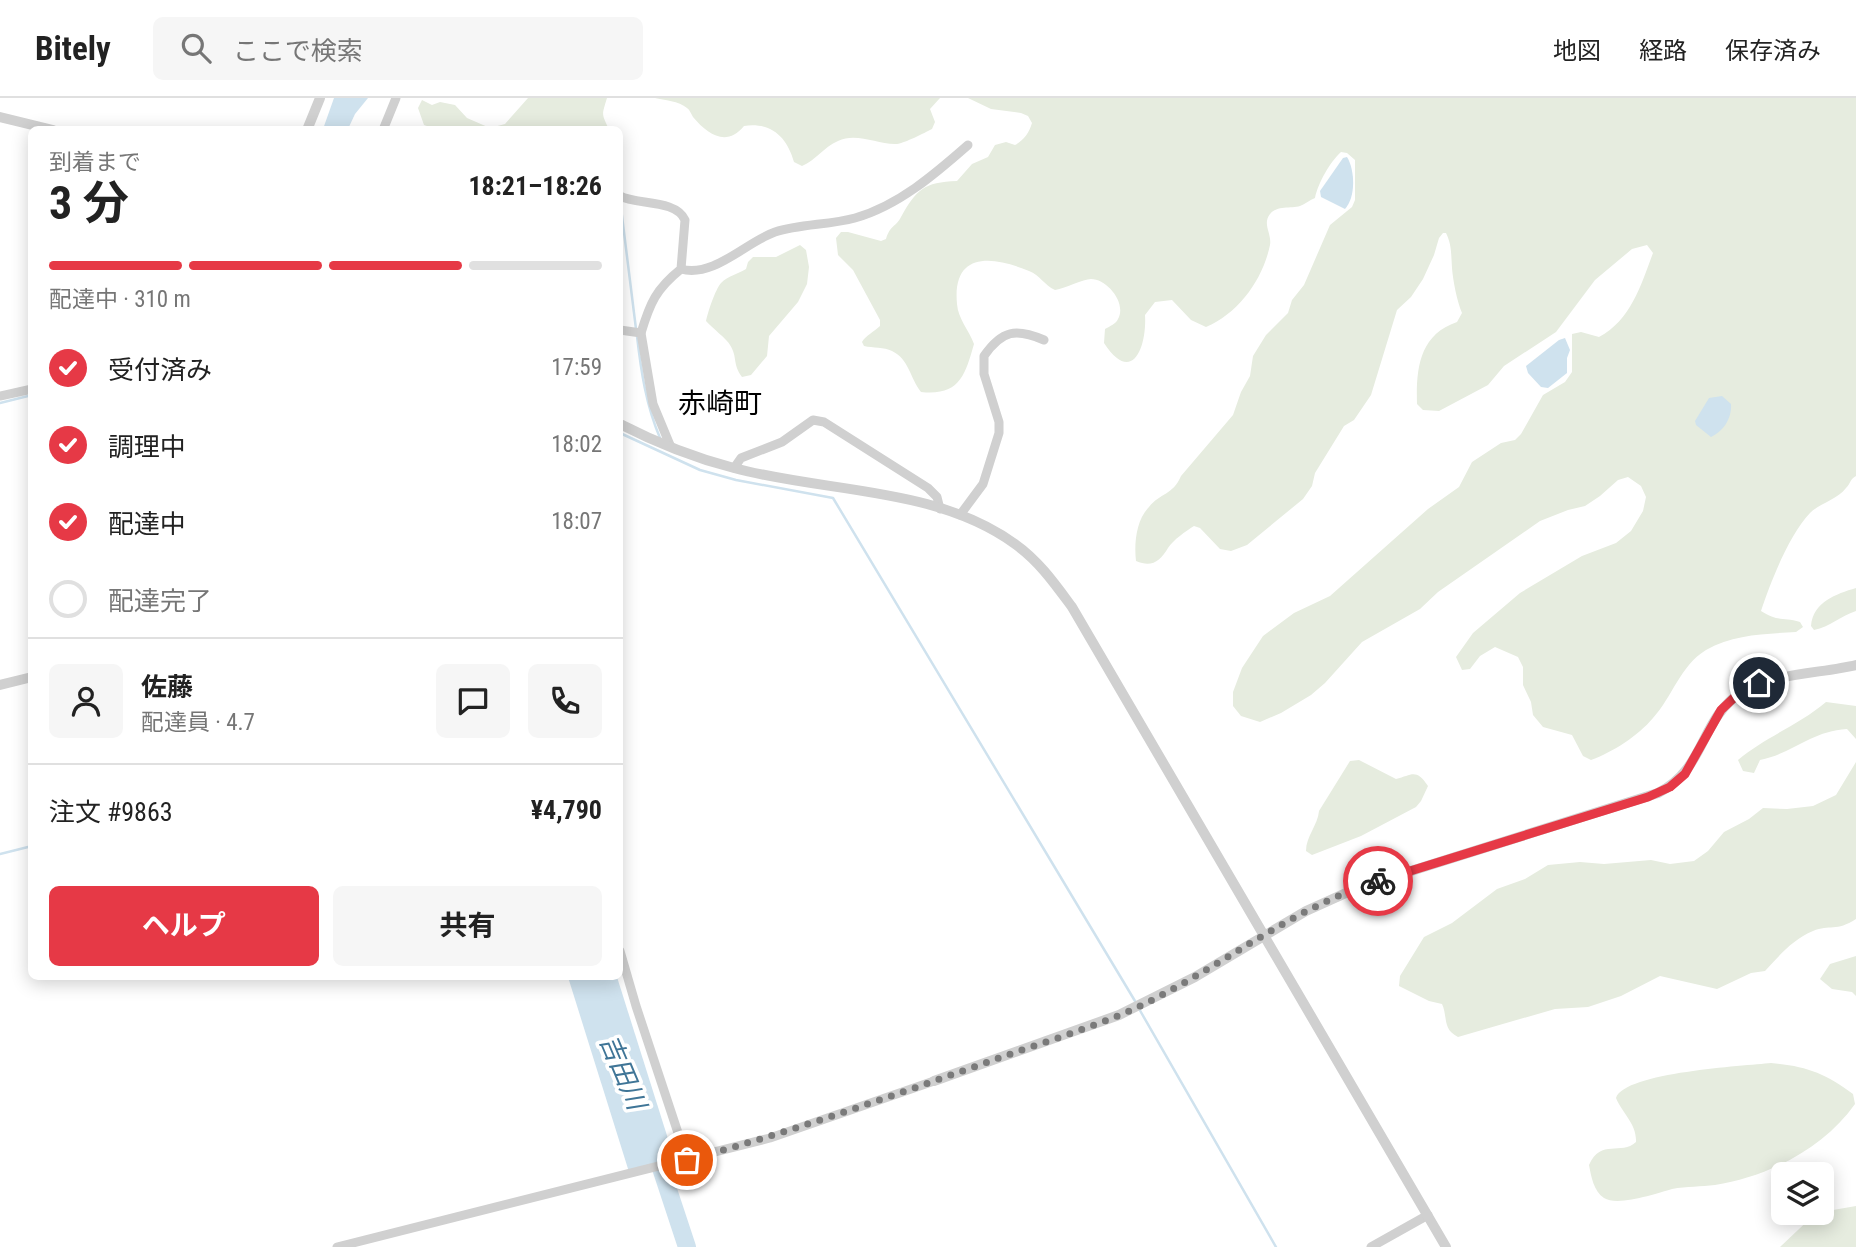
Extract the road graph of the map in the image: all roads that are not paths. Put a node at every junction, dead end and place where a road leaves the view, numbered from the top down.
1 (320, 98) edge
2 (396, 98) edge
3 (0, 117) edge
4 (37, 126) edge
5 (309, 126) edge
6 (385, 126) edge
7 (968, 145) dead end
8 (623, 197) edge
9 (681, 270) junction
10 (623, 331) edge
11 (636, 333) junction
12 (1044, 340) dead end
13 (28, 390) edge
14 (0, 397) edge
15 (623, 425) edge
16 (670, 445) junction
17 (734, 468) junction
18 (940, 509) junction
19 (960, 515) junction
20 (1856, 665) edge
21 (28, 678) edge
22 (0, 685) edge
23 (1264, 936) junction
24 (623, 960) edge
25 (933, 1081) joint
26 (685, 1161) junction
27 (1427, 1215) junction
28 (337, 1247) edge
29 (1371, 1247) edge
30 (1446, 1247) edge

1 - 5 street
2 - 6 street
3 - 4 street
7 - 9 street
8 - 9 street
9 - 11 street
10 - 11 street
11 - 16 street
12 - 19 street
13 - 14 street
15 - 16 street
16 - 17 street
17 - 18 street
17 - 18 street
18 - 19 street
19 - 23 street
20 - 23 street
21 - 22 street
23 - 25 street
23 - 27 street
24 - 26 street
25 - 26 street
26 - 28 street
27 - 29 street
27 - 30 street

